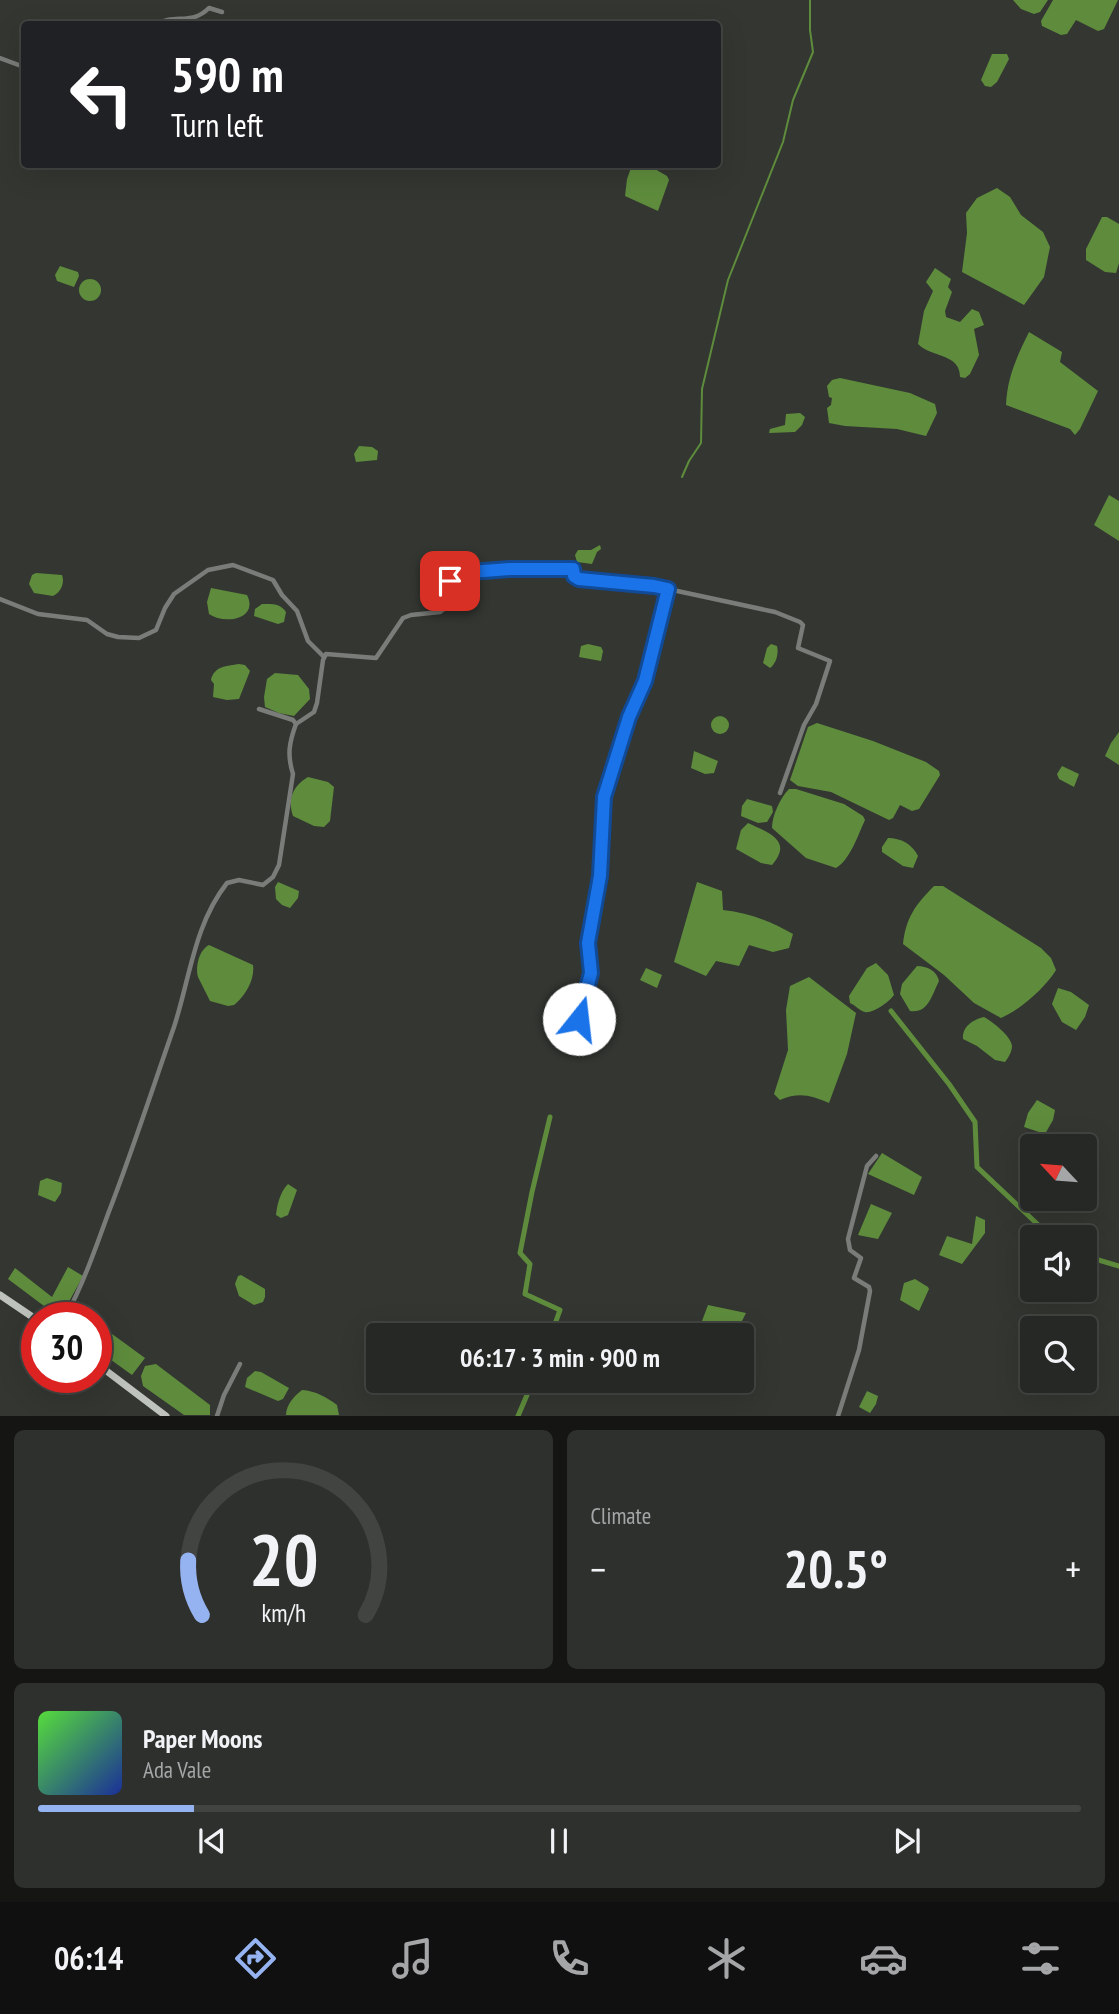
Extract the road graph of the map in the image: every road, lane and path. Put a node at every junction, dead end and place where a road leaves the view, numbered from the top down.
1 (222, 12) dead end
2 (163, 21) edge
3 (0, 58) edge
4 (21, 66) edge
5 (668, 589) junction
6 (0, 599) edge
7 (324, 657) junction
8 (259, 709) dead end
9 (296, 724) junction
10 (780, 793) dead end
11 (579, 1019) dead end
12 (876, 1156) dead end
13 (0, 1295) edge
14 (72, 1302) edge
15 (21, 1309) edge
16 (240, 1364) dead end
17 (112, 1375) edge
18 (166, 1416) edge
19 (217, 1416) edge
20 (838, 1416) edge

1 - 2 street
3 - 4 street
5 - 7 street
5 - 10 street
5 - 11 street
6 - 7 street
7 - 9 street
8 - 9 street
9 - 14 street
12 - 20 street
13 - 15 main road
16 - 19 street
17 - 18 main road

